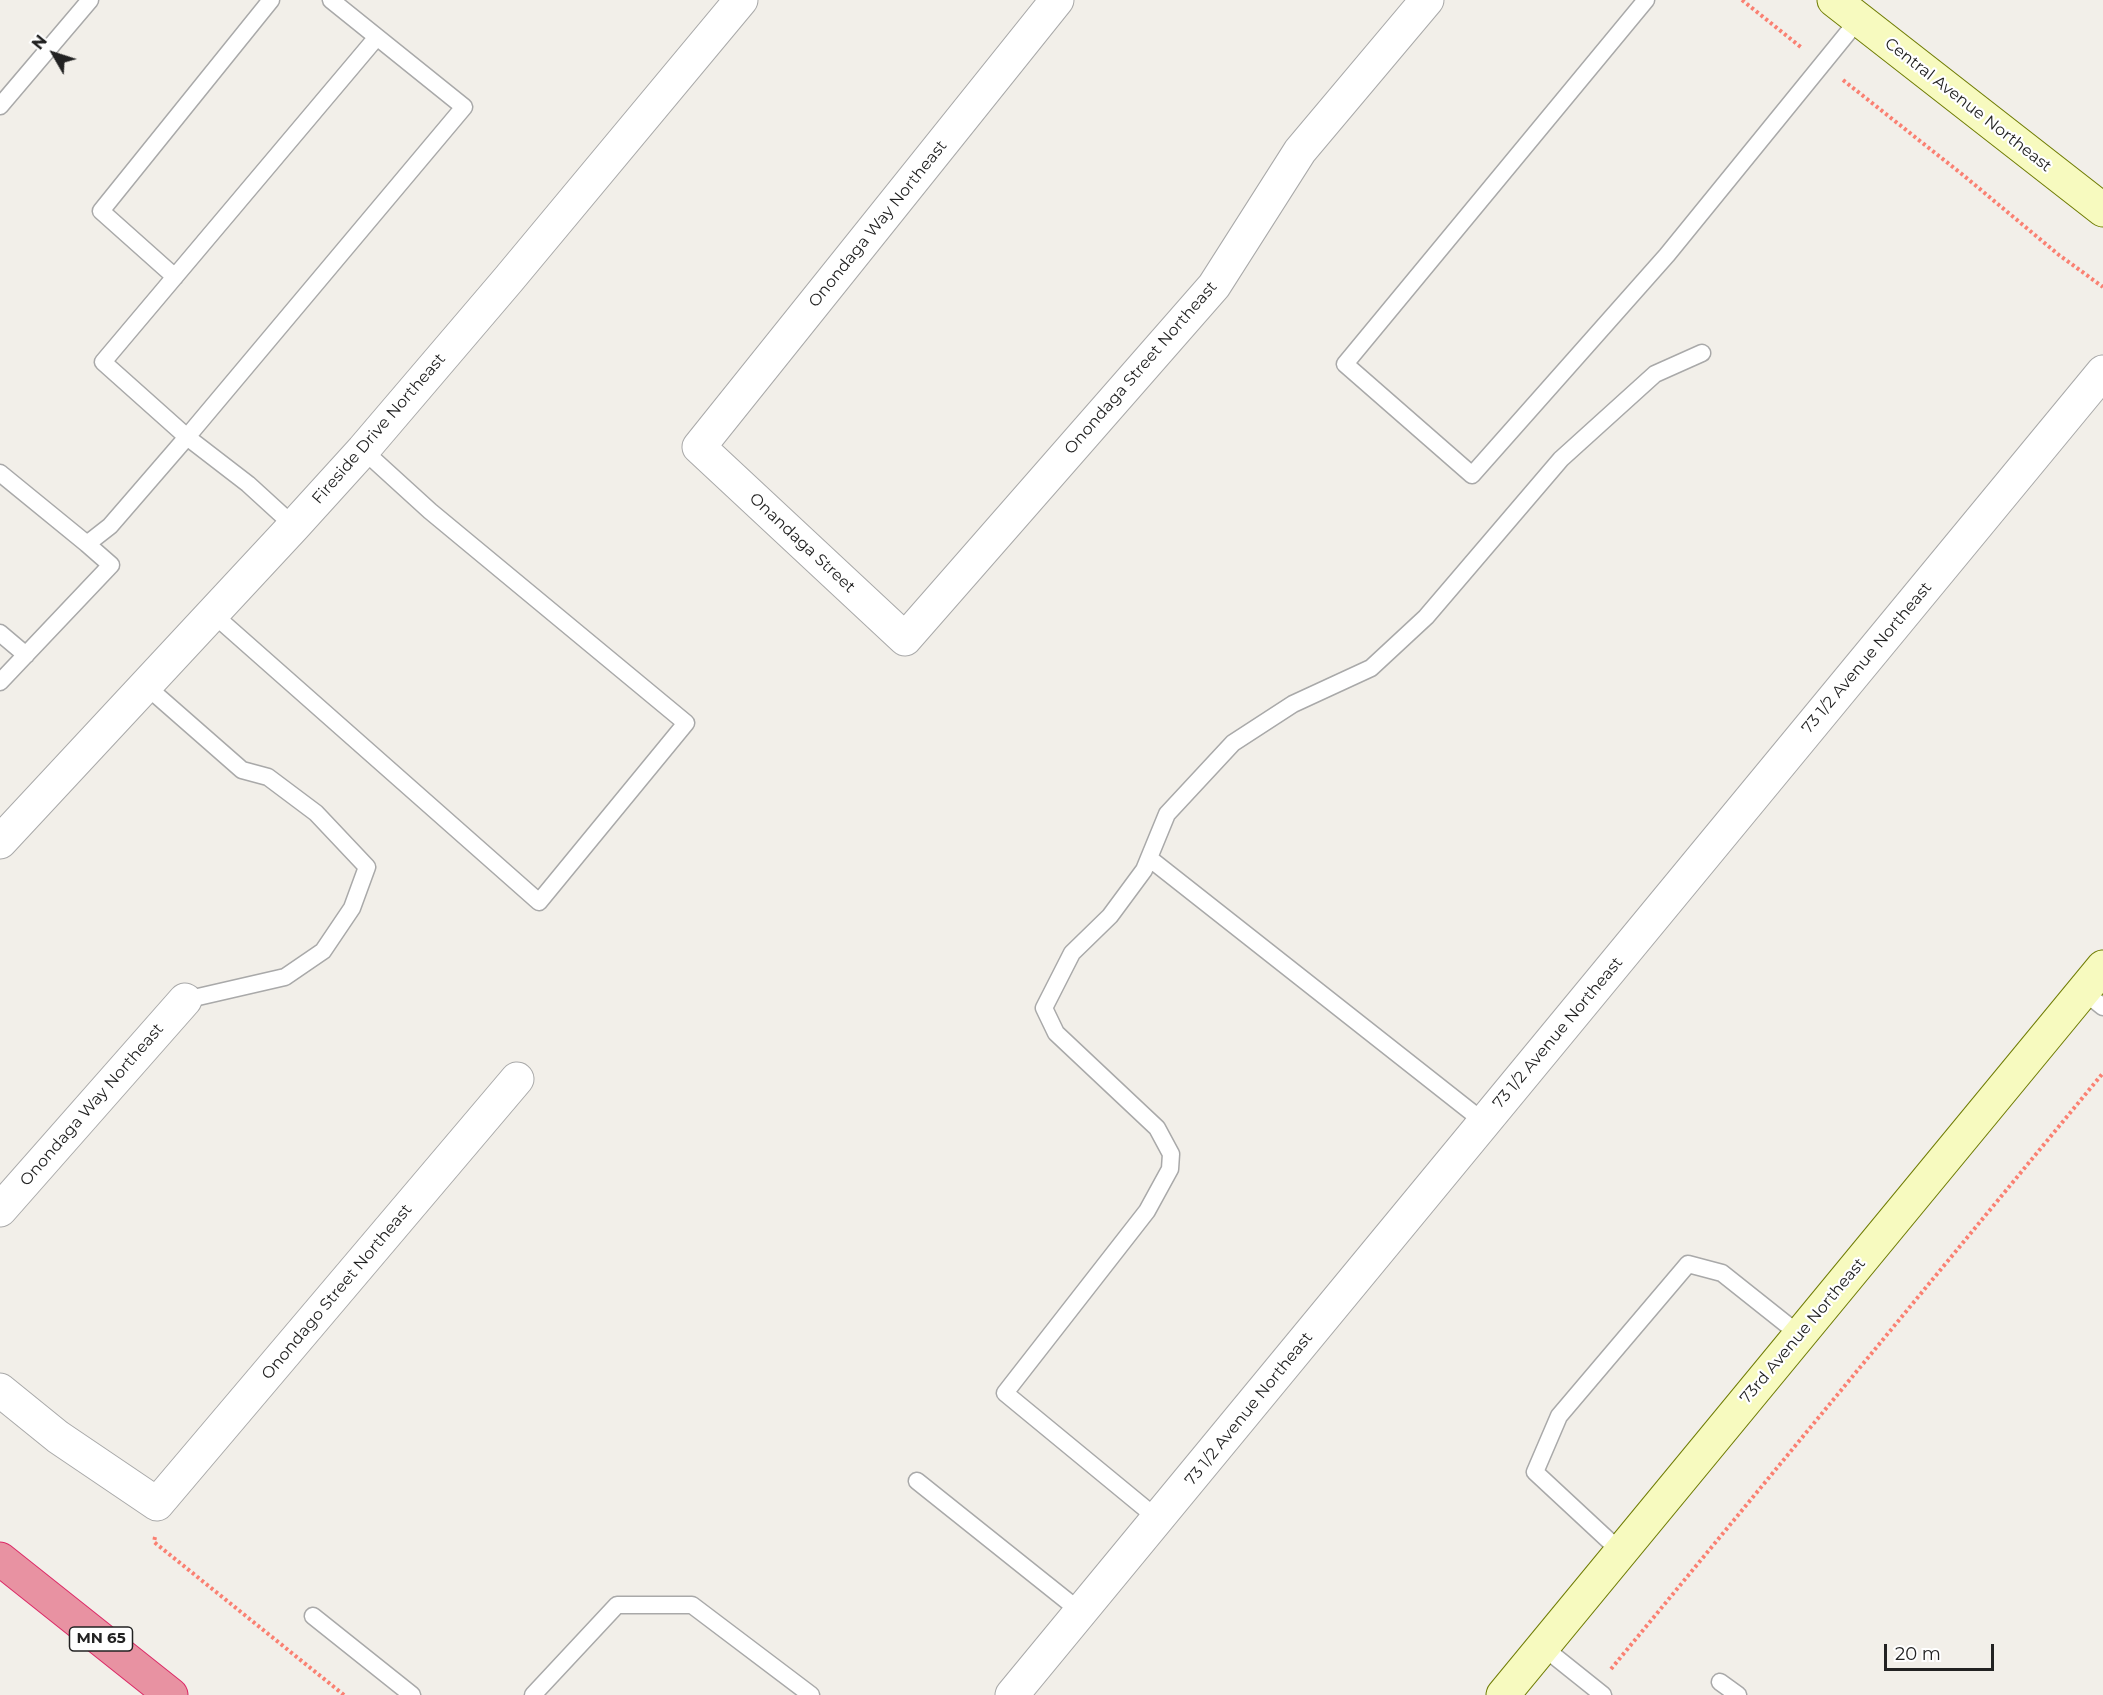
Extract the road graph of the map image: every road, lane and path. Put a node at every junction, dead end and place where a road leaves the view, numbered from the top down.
1 (90, 0) edge
2 (271, 0) edge
3 (331, 0) edge
4 (741, 0) edge
5 (1056, 0) edge
6 (1427, 0) edge
7 (1647, 0) edge
8 (1742, 0) edge
9 (1846, 10) edge
10 (377, 37) junction
11 (1822, 64) junction
12 (0, 106) edge
13 (2103, 210) edge
14 (175, 277) junction
15 (2103, 287) edge
16 (1702, 353) dead end
17 (2103, 372) edge
18 (187, 437) junction
19 (699, 447) joint
20 (363, 450) junction
21 (0, 472) edge
22 (294, 526) junction
23 (87, 544) junction
24 (213, 614) junction
25 (0, 633) edge
26 (905, 639) joint
27 (26, 655) junction
28 (0, 682) edge
29 (145, 685) junction
30 (0, 842) edge
31 (1149, 858) junction
32 (2096, 988) edge
33 (185, 1000) joint
34 (2103, 1073) edge
35 (517, 1080) dead end
36 (1484, 1122) junction
37 (0, 1210) edge
38 (1800, 1335) junction
39 (0, 1390) edge
40 (917, 1481) dead end
41 (157, 1504) junction
42 (1158, 1519) junction
43 (1620, 1551) junction
44 (0, 1558) edge
45 (1081, 1612) junction
46 (313, 1616) dead end
47 (1543, 1647) junction
48 (1720, 1682) dead end
49 (1599, 1692) edge
50 (171, 1695) edge
51 (344, 1695) edge
52 (412, 1695) edge
53 (533, 1695) edge
54 (811, 1695) edge
55 (1012, 1695) edge
56 (1503, 1695) edge
57 (1738, 1695) edge

1 - 12 lane
2 - 14 lane
3 - 10 lane
4 - 20 street, Fireside Drive Northeast
5 - 19 street, Onondaga Way Northeast
6 - 26 street, Onondaga Street Northeast
7 - 11 lane
8 - 11 path
9 - 11 lane
9 - 13 street, Central Avenue Northeast
10 - 14 lane
10 - 18 lane
11 - 15 path
14 - 18 lane
16 - 31 lane
17 - 36 street, 73 1/2 Avenue Northeast
18 - 22 lane
18 - 23 lane
19 - 26 street, Onandaga Street
20 - 22 street, Fireside Drive Northeast
20 - 24 lane
21 - 23 lane
22 - 24 street, Fireside Drive Northeast
23 - 27 lane
24 - 29 street, Fireside Drive Northeast
25 - 27 lane
27 - 28 lane
29 - 30 street, Fireside Drive Northeast
29 - 33 lane
31 - 36 lane
31 - 42 lane
32 - 38 street, 73rd Avenue Northeast
33 - 37 street, Onondaga Way Northeast
34 - 49 path
35 - 41 street, Onondago Street Northeast
36 - 42 street, 73 1/2 Avenue Northeast
38 - 43 street, 73rd Avenue Northeast
38 - 43 lane
39 - 41 street
40 - 45 lane
41 - 51 path
42 - 45 street, 73 1/2 Avenue Northeast
43 - 47 street, 73rd Avenue Northeast
44 - 50 highway, MN 65
45 - 55 street, 73 1/2 Avenue Northeast
46 - 52 lane
47 - 49 lane
47 - 56 street, 73rd Avenue Northeast
48 - 57 lane
53 - 54 lane

